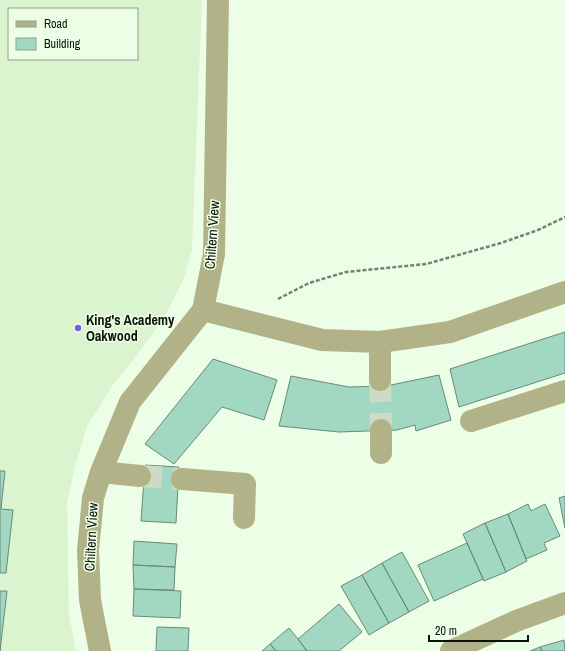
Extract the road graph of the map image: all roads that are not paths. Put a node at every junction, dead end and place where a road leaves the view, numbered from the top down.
1 (218, 0) edge
2 (565, 292) edge
3 (203, 310) junction
4 (380, 342) junction
5 (380, 380) tunnel mouth
6 (565, 391) edge
7 (471, 421) dead end
8 (381, 430) tunnel mouth
9 (381, 453) dead end
10 (101, 472) junction
11 (140, 476) tunnel mouth
12 (182, 479) tunnel mouth
13 (244, 518) dead end
14 (565, 603) edge
15 (100, 651) edge
16 (451, 651) edge

1 - 3 street, Chiltern View
2 - 4 street
3 - 4 street
3 - 10 street, Chiltern View
4 - 5 street
6 - 7 street
8 - 9 street
10 - 11 street
10 - 15 street, Chiltern View
12 - 13 street
14 - 16 street

